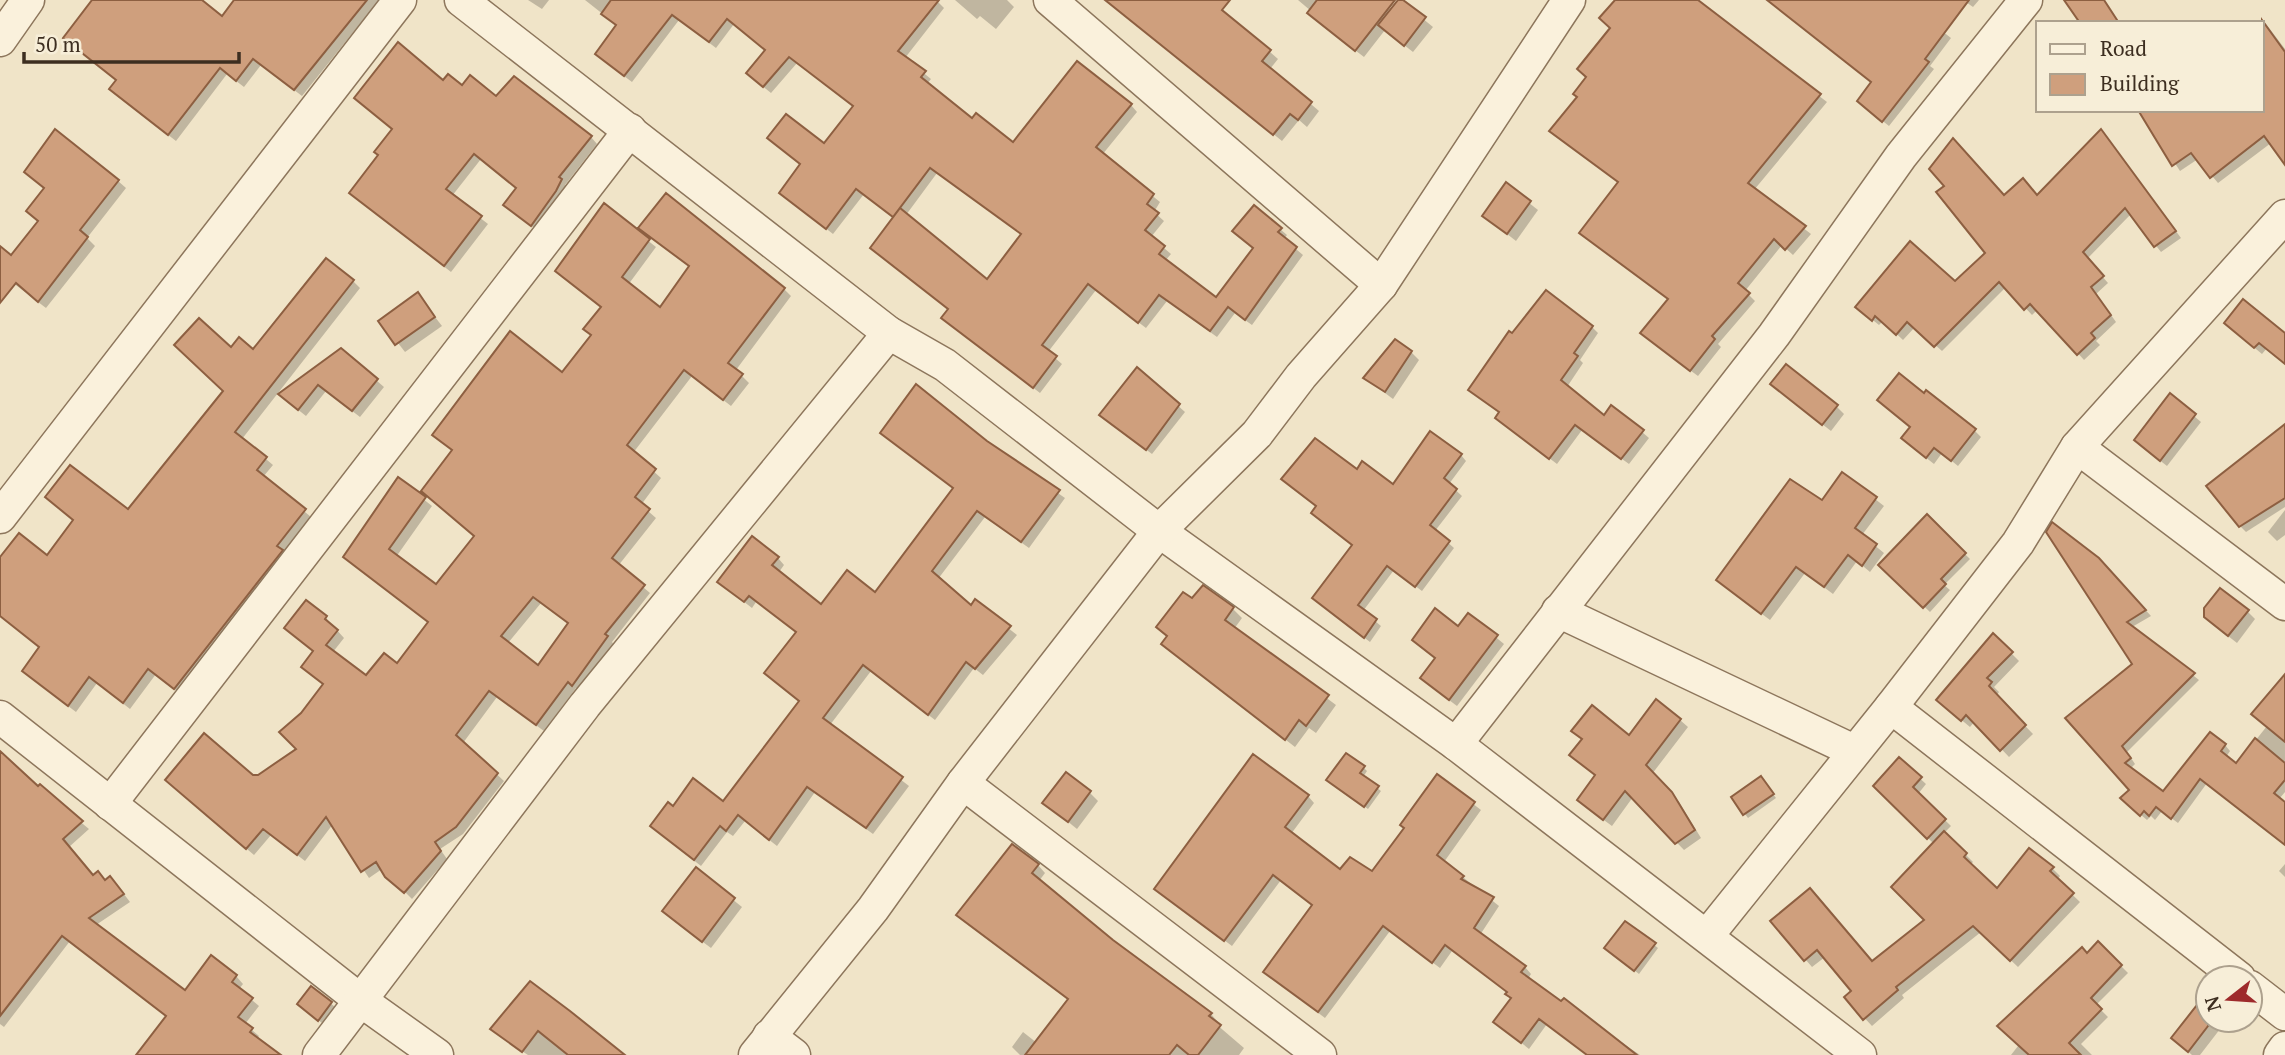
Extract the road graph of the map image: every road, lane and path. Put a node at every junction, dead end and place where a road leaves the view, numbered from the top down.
1 (28, 0) edge
2 (400, 0) edge
3 (461, 0) edge
4 (1050, 0) edge
5 (1569, 0) edge
6 (2026, 0) edge
7 (0, 40) edge
8 (630, 130) junction
9 (2285, 216) edge
10 (1381, 285) junction
11 (889, 333) junction
12 (2077, 447) junction
13 (0, 517) edge
14 (1159, 531) junction
15 (2285, 604) edge
16 (1558, 611) junction
17 (1891, 707) junction
18 (0, 717) edge
19 (1456, 744) junction
20 (1854, 751) junction
21 (963, 783) junction
22 (110, 804) junction
23 (1707, 936) junction
24 (2221, 964) edge
25 (2264, 998) edge
26 (360, 1000) junction
27 (2285, 1014) edge
28 (762, 1045) edge
29 (2285, 1048) edge
30 (319, 1055) edge
31 (437, 1055) edge
32 (794, 1055) edge
33 (1320, 1055) edge
34 (1860, 1055) edge
35 (2280, 1055) edge

1 - 7 street
2 - 13 street
3 - 8 street
4 - 10 street
5 - 10 street
6 - 16 street
8 - 11 street
8 - 22 street
9 - 12 street
10 - 14 street
11 - 14 street
11 - 26 street
12 - 15 street
12 - 17 street
14 - 19 street
14 - 21 street
16 - 19 street
16 - 20 street
17 - 20 street
17 - 24 street
18 - 22 street
19 - 23 street
20 - 23 street
21 - 28 street
21 - 33 street
22 - 26 street
23 - 34 street
25 - 27 street
26 - 30 street
26 - 31 street
28 - 32 street
29 - 35 street

